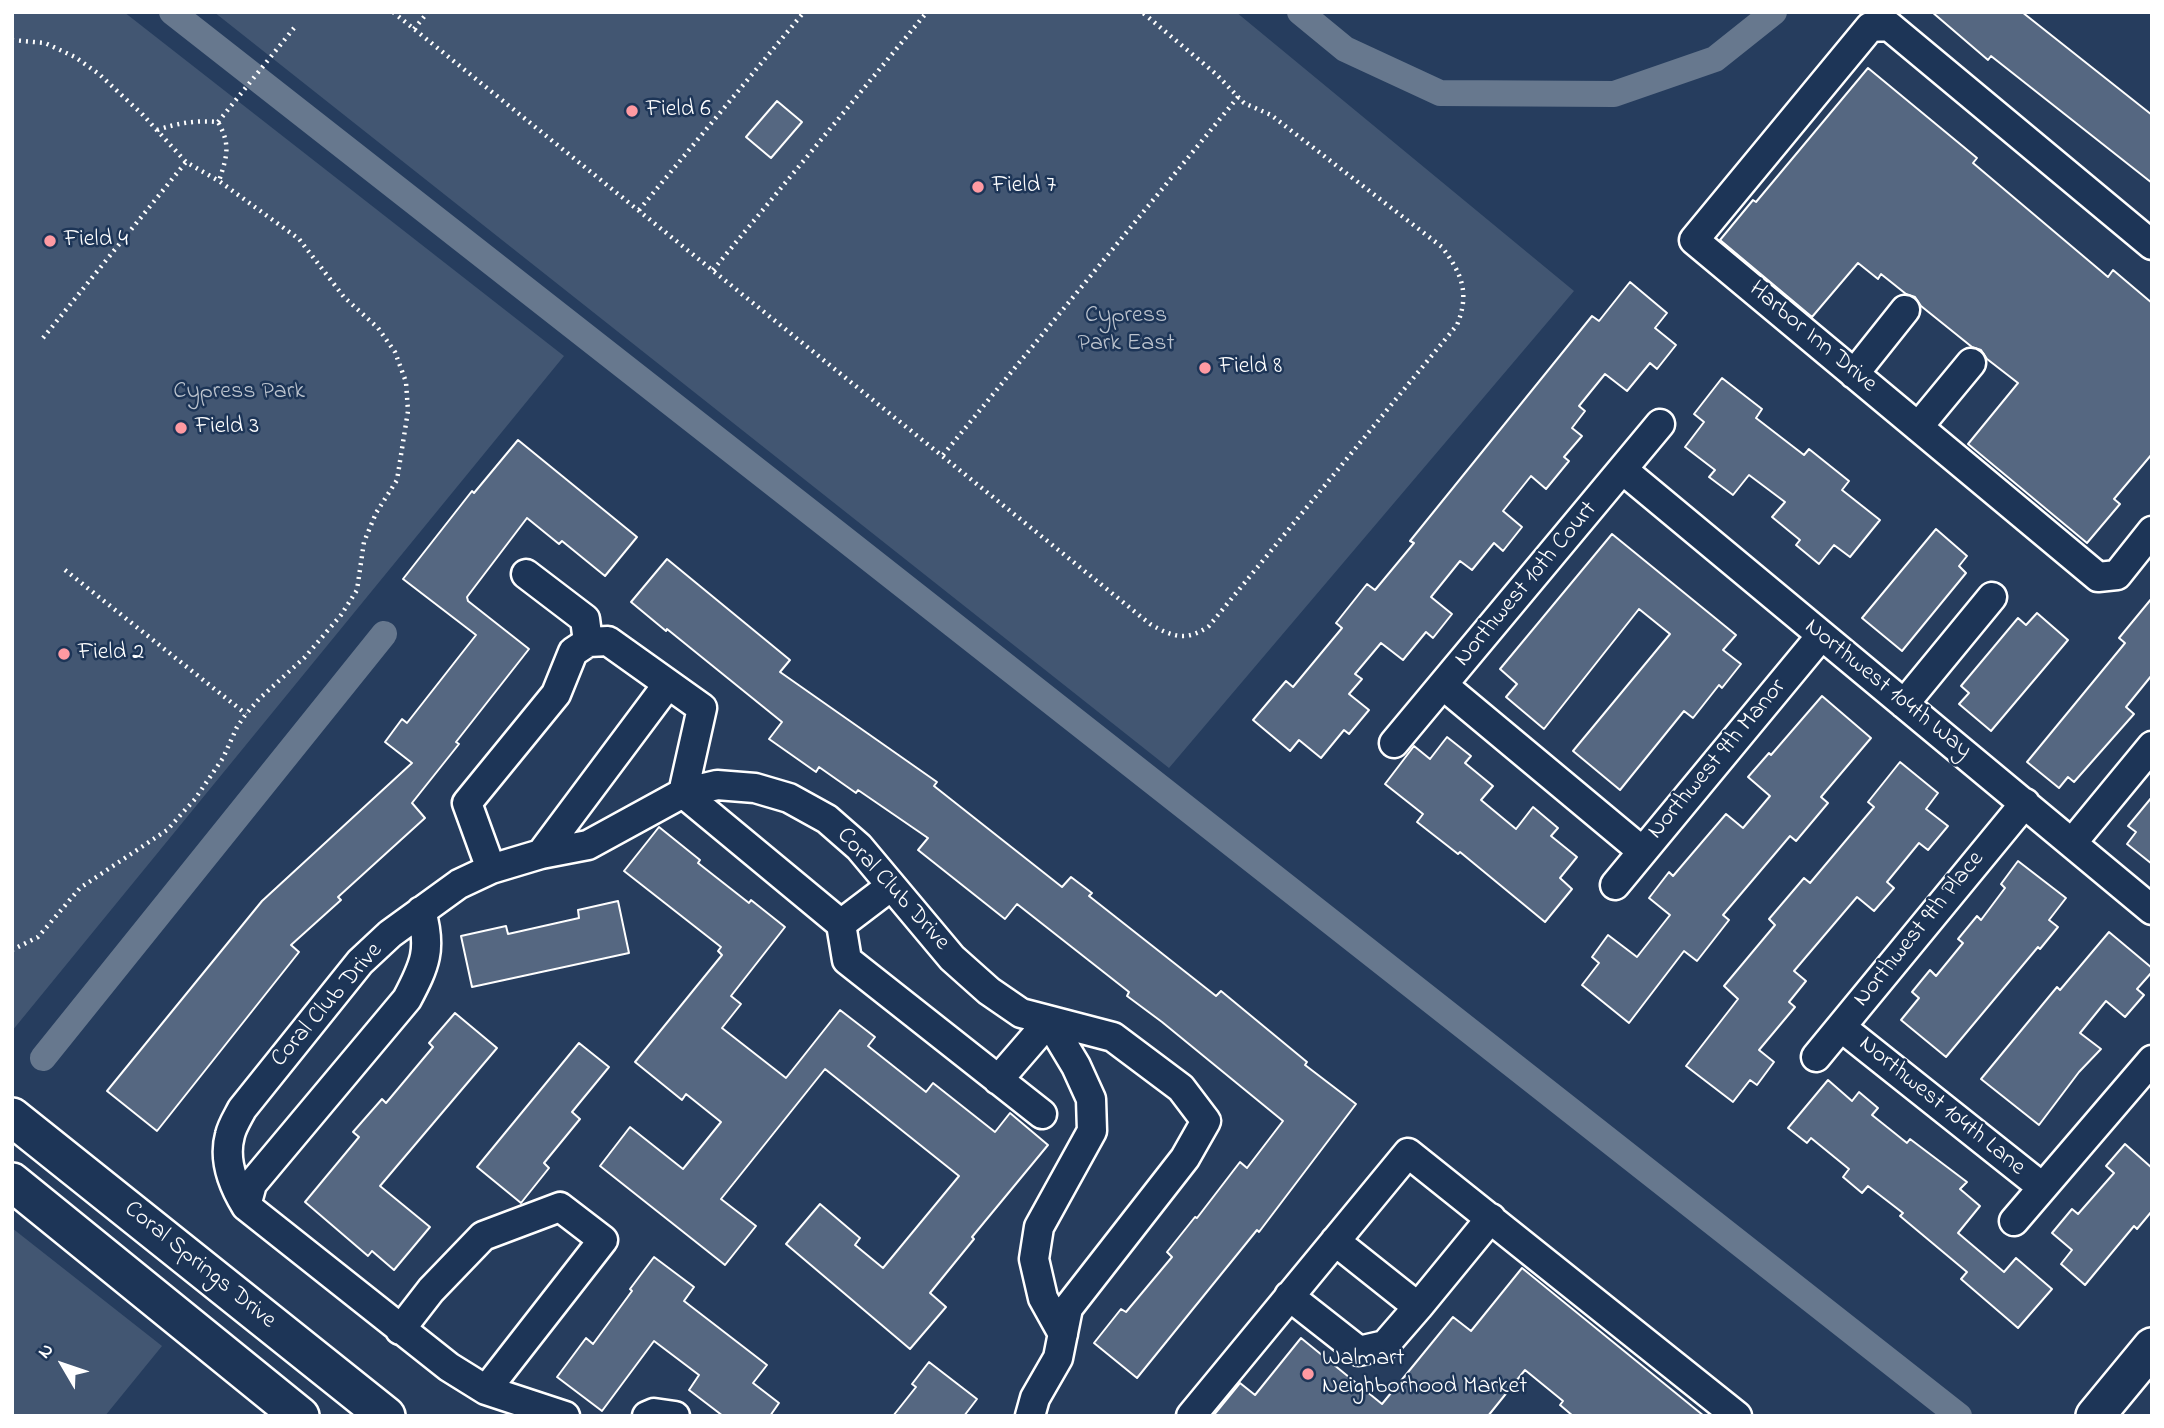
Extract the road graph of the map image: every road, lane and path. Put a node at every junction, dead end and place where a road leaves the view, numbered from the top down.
1 (393, 12) edge
2 (428, 12) edge
3 (804, 12) edge
4 (927, 12) edge
5 (1142, 12) edge
6 (1895, 19) edge
7 (294, 28) dead end
8 (414, 29) junction
9 (12, 40) edge
10 (1238, 97) junction
11 (218, 122) junction
12 (157, 130) junction
13 (186, 162) junction
14 (219, 181) junction
15 (639, 210) junction
16 (2152, 245) edge
17 (713, 270) junction
18 (1905, 310) dead end
19 (43, 338) dead end
20 (1971, 363) dead end
21 (1854, 374) junction
22 (1660, 424) dead end
23 (1918, 427) junction
24 (943, 456) junction
25 (1623, 470) junction
26 (2152, 531) edge
27 (65, 570) dead end
28 (526, 574) dead end
29 (1992, 597) dead end
30 (1821, 636) junction
31 (588, 642) junction
32 (668, 684) junction
33 (1443, 685) junction
34 (1904, 704) junction
35 (246, 714) junction
36 (1394, 744) dead end
37 (2152, 746) edge
38 (683, 793) junction
39 (2025, 803) junction
40 (2072, 843) junction
41 (1642, 851) junction
42 (541, 854) junction
43 (491, 869) junction
44 (1615, 885) dead end
45 (891, 886) junction
46 (2152, 910) edge
47 (421, 911) junction
48 (841, 924) junction
49 (12, 950) edge
50 (1049, 1021) junction
51 (1841, 1027) junction
52 (1816, 1058) dead end
53 (2152, 1060) edge
54 (998, 1080) junction
55 (1042, 1114) dead end
56 (12, 1117) edge
57 (12, 1182) edge
58 (2042, 1188) junction
59 (246, 1206) junction
60 (1491, 1218) junction
61 (2014, 1221) dead end
62 (1335, 1241) junction
63 (1289, 1296) junction
64 (1418, 1307) junction
65 (400, 1330) junction
66 (1063, 1334) junction
67 (2152, 1348) edge
68 (486, 1390) junction
69 (300, 1416) edge
70 (386, 1416) edge
71 (565, 1416) edge
72 (647, 1416) edge
73 (675, 1416) edge
74 (1030, 1416) edge
75 (1191, 1416) edge
76 (1737, 1416) edge
77 (2095, 1416) edge

1 - 8 path
2 - 8 path
3 - 15 path
4 - 17 path
5 - 10 path
6 - 16 street, Harbor Inn Drive
6 - 21 street, Harbor Inn Drive
7 - 11 path
8 - 15 path
9 - 12 path
10 - 24 path
10 - 24 path
11 - 12 path
11 - 14 path
12 - 13 path
13 - 14 path
13 - 19 path
14 - 35 path
15 - 17 path
17 - 24 path
18 - 21 street
20 - 23 street
21 - 23 street, Harbor Inn Drive
22 - 25 street, Northwest 10th Court
23 - 26 street, Harbor Inn Drive
25 - 30 street, Northwest 104th Way
25 - 33 street, Northwest 10th Court
27 - 35 path
28 - 31 street
29 - 34 street
30 - 34 street, Northwest 104th Way
30 - 41 street, Northwest 9th Manor
31 - 32 street
31 - 43 street
32 - 38 street
32 - 42 street
33 - 36 street, Northwest 10th Court
33 - 41 street
34 - 39 street, Northwest 104th Way
35 - 49 path
37 - 40 street
38 - 42 street, Coral Club Drive
38 - 45 street, Coral Club Drive
38 - 48 street
39 - 40 street, Northwest 104th Way
39 - 51 street, Northwest 9th Place
40 - 46 street, Northwest 104th Way
41 - 44 street, Northwest 9th Manor
42 - 43 street, Coral Club Drive
43 - 47 street, Coral Club Drive
45 - 48 street
45 - 50 street, Coral Club Drive
47 - 59 street
47 - 59 street, Coral Club Drive
48 - 54 street
50 - 54 street
50 - 66 street
50 - 66 street, Coral Club Drive
51 - 52 street, Northwest 9th Place
51 - 58 street, Northwest 104th Lane
53 - 58 street
54 - 55 street
56 - 70 main road, Coral Springs Drive
57 - 69 main road
58 - 61 street
59 - 65 street, Coral Club Drive
60 - 62 street
60 - 64 street
60 - 76 street
62 - 63 street
62 - 64 street
63 - 64 street
63 - 75 street
65 - 68 street, Coral Club Drive
65 - 68 street
66 - 74 street, Coral Club Drive
67 - 77 main road
68 - 71 street, Coral Club Drive
72 - 73 street

